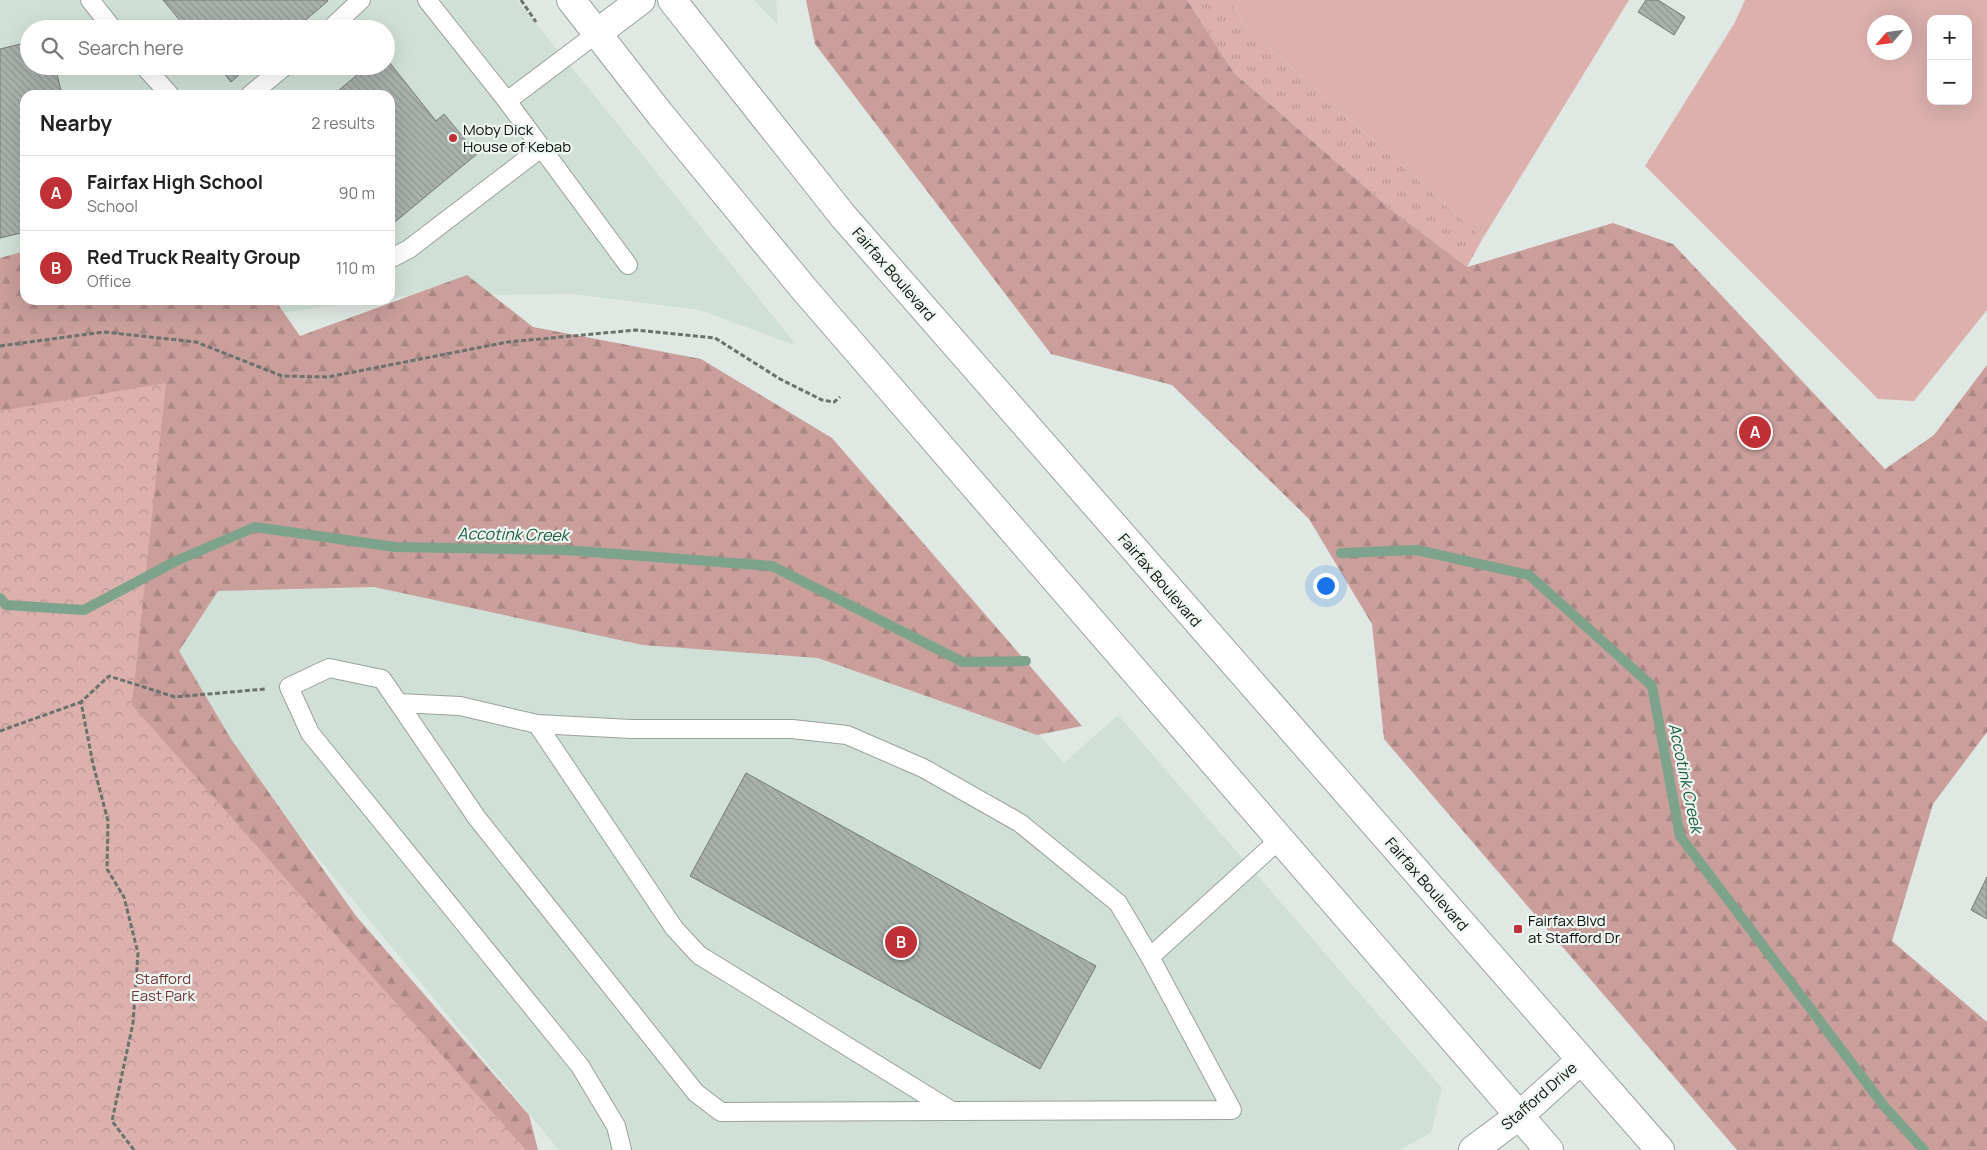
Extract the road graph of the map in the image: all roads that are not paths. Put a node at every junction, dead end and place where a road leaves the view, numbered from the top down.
1 (90, 0) edge
2 (361, 0) edge
3 (427, 0) edge
4 (571, 0) edge
5 (641, 0) edge
6 (672, 0) edge
7 (106, 20) edge
8 (340, 20) edge
9 (596, 34) junction
10 (152, 75) edge
11 (274, 75) edge
12 (166, 90) edge
13 (256, 90) edge
14 (506, 101) junction
15 (541, 148) junction
16 (395, 256) edge
17 (628, 265) dead end
18 (399, 704) junction
19 (537, 724) junction
20 (1280, 839) junction
21 (1150, 958) junction
22 (1581, 1060) junction
23 (952, 1111) junction
24 (1520, 1115) junction
25 (622, 1150) edge
26 (1474, 1150) edge
27 (1550, 1150) edge
28 (1660, 1150) edge

1 - 7 lane
2 - 8 lane
3 - 14 lane
4 - 9 main road
5 - 9 main road
6 - 22 main road, Fairfax Boulevard
9 - 14 lane
9 - 20 main road
10 - 12 lane
11 - 13 lane
14 - 15 lane
15 - 16 lane
15 - 17 lane
18 - 19 lane
18 - 23 lane
18 - 25 lane
19 - 21 lane
19 - 23 lane
20 - 21 lane
20 - 24 main road
21 - 23 lane
22 - 24 main road, Stafford Drive
22 - 28 main road, Fairfax Boulevard
24 - 26 main road, Stafford Drive
24 - 27 main road

